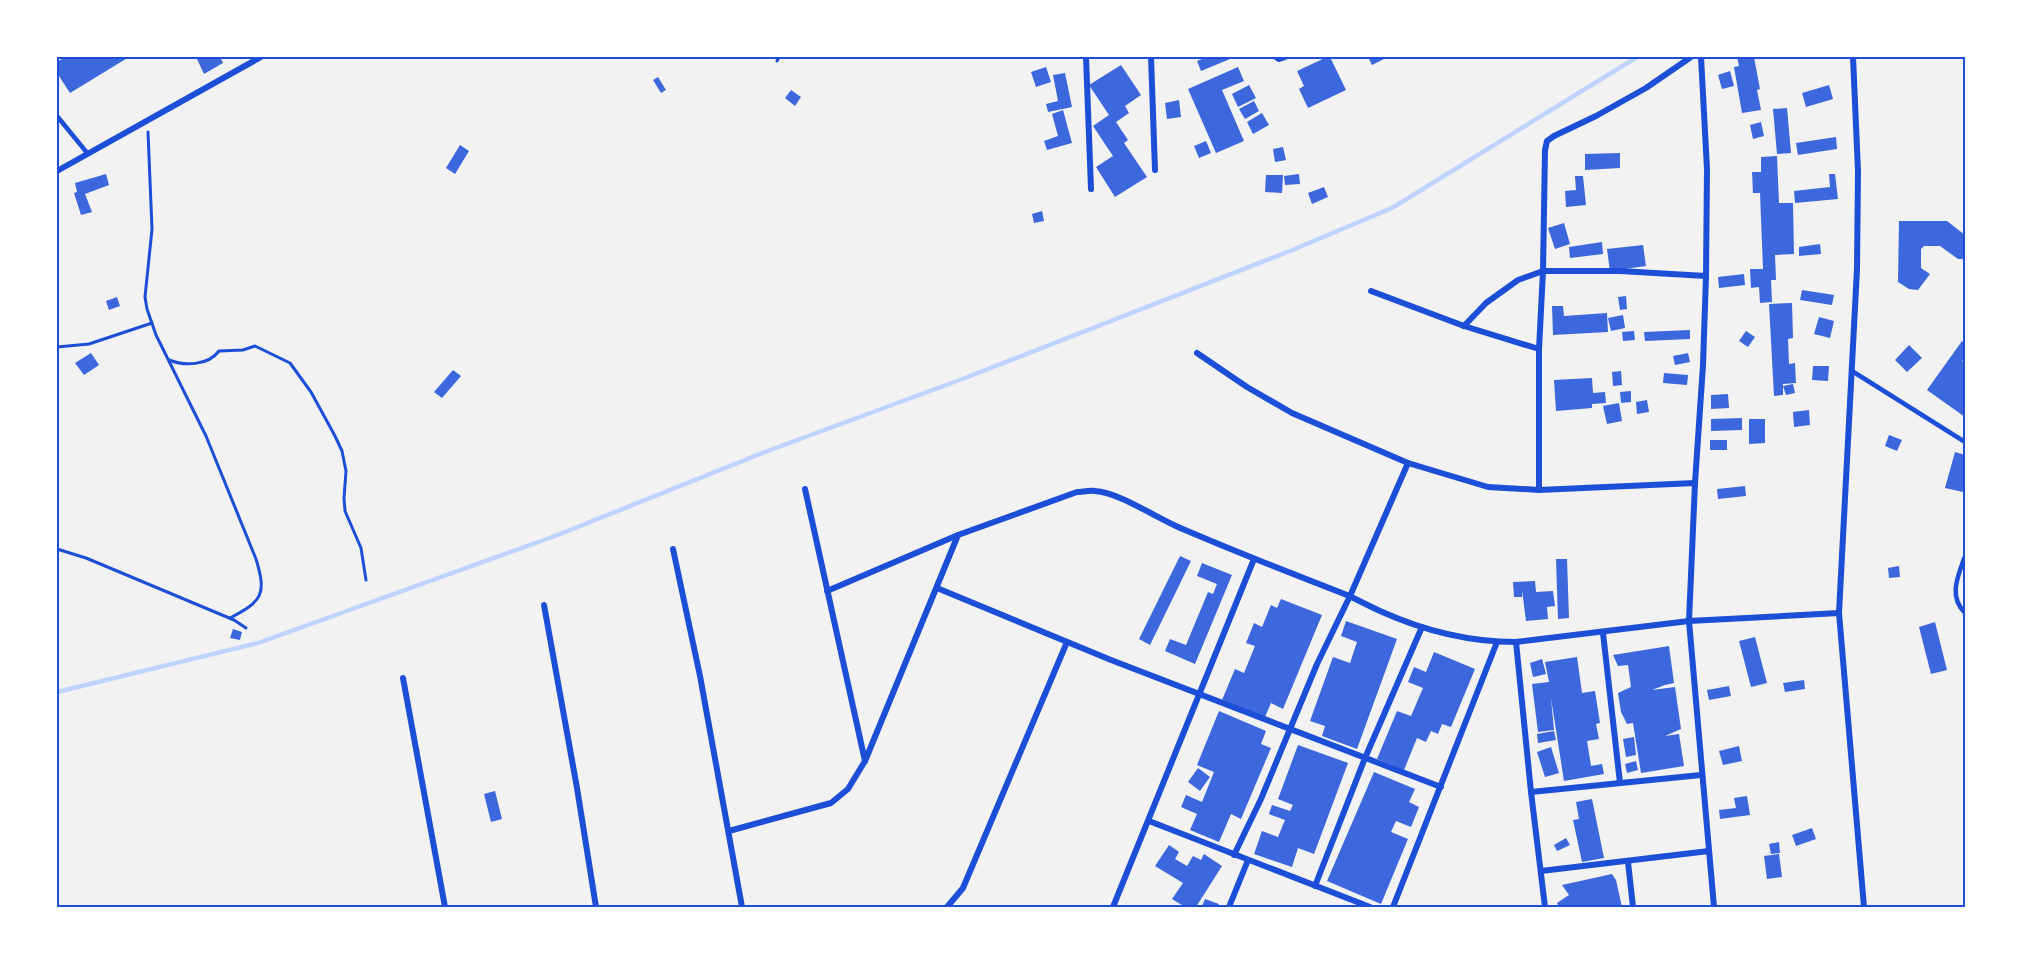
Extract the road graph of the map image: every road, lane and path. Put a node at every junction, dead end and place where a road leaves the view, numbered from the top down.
1 (261, 57) edge
2 (1086, 57) edge
3 (1152, 57) edge
4 (1276, 57) edge
5 (1285, 57) edge
6 (1691, 57) edge
7 (1701, 57) edge
8 (1853, 57) edge
9 (57, 116) edge
10 (146, 121) junction
11 (88, 154) junction
12 (1155, 170) dead end
13 (57, 171) edge
14 (1091, 189) dead end
15 (1543, 271) junction
16 (1706, 276) junction
17 (1371, 291) dead end
18 (152, 323) junction
19 (1464, 326) junction
20 (57, 347) edge
21 (1539, 349) junction
22 (1197, 353) dead end
23 (168, 360) junction
24 (1852, 371) junction
25 (1965, 442) edge
26 (1408, 463) junction
27 (1695, 483) junction
28 (805, 489) dead end
29 (1539, 490) junction
30 (958, 535) junction
31 (57, 549) edge
32 (673, 549) dead end
33 (1965, 556) edge
34 (1254, 558) junction
35 (366, 580) dead end
36 (937, 588) junction
37 (827, 591) junction
38 (1350, 596) junction
39 (544, 605) dead end
40 (1839, 613) junction
41 (1965, 613) edge
42 (230, 618) junction
43 (1689, 621) junction
44 (1422, 627) junction
45 (246, 628) dead end
46 (1603, 633) junction
47 (1067, 642) junction
48 (1497, 642) junction
49 (1516, 642) junction
50 (403, 678) dead end
51 (1199, 693) junction
52 (1291, 730) junction
53 (1365, 758) junction
54 (865, 761) junction
55 (1701, 775) junction
56 (1620, 783) junction
57 (1441, 787) junction
58 (1531, 792) junction
59 (1149, 820) junction
60 (729, 831) junction
61 (1709, 851) junction
62 (1234, 855) junction
63 (1248, 860) junction
64 (1628, 862) junction
65 (1540, 871) junction
66 (1315, 886) junction
67 (445, 907) edge
68 (596, 907) edge
69 (742, 907) edge
70 (947, 907) edge
71 (1113, 907) edge
72 (1228, 907) edge
73 (1370, 907) edge
74 (1393, 907) edge
75 (1545, 907) edge
76 (1633, 907) edge
77 (1714, 907) edge
78 (1864, 907) edge

1 - 10 street
2 - 14 street
3 - 12 street
4 - 5 street
6 - 15 street
7 - 16 street
8 - 24 street
9 - 11 lane
10 - 11 street
10 - 18 path
11 - 13 street
15 - 16 street
15 - 19 street
15 - 21 street
16 - 27 street
17 - 19 street
18 - 20 path
18 - 23 path
19 - 21 street
21 - 29 street
22 - 26 street
23 - 35 path
23 - 42 path
24 - 25 lane
24 - 40 street
26 - 29 street
26 - 38 street
27 - 29 street
27 - 43 street
28 - 37 street
30 - 34 street
30 - 36 street
30 - 37 street
31 - 42 path
32 - 60 street
33 - 41 lane
34 - 38 street
34 - 51 street
36 - 47 street
36 - 54 street
37 - 54 street
38 - 44 street
38 - 52 street
39 - 68 street
40 - 43 street
40 - 78 street
42 - 45 path
43 - 46 street
43 - 55 street
44 - 48 street
44 - 53 street
46 - 49 street
46 - 56 street
47 - 51 street
47 - 70 street
48 - 49 street
48 - 57 street
49 - 58 street
50 - 67 street
51 - 52 street
51 - 59 street
52 - 53 street
52 - 62 street
53 - 57 street
53 - 66 street
54 - 60 street
55 - 56 street
55 - 61 street
56 - 58 street
57 - 74 street
58 - 65 street
59 - 62 street
59 - 71 street
60 - 69 street
61 - 64 street
61 - 77 street
62 - 63 street
63 - 66 street
63 - 72 street
64 - 65 street
64 - 76 street
65 - 75 street
66 - 73 street

